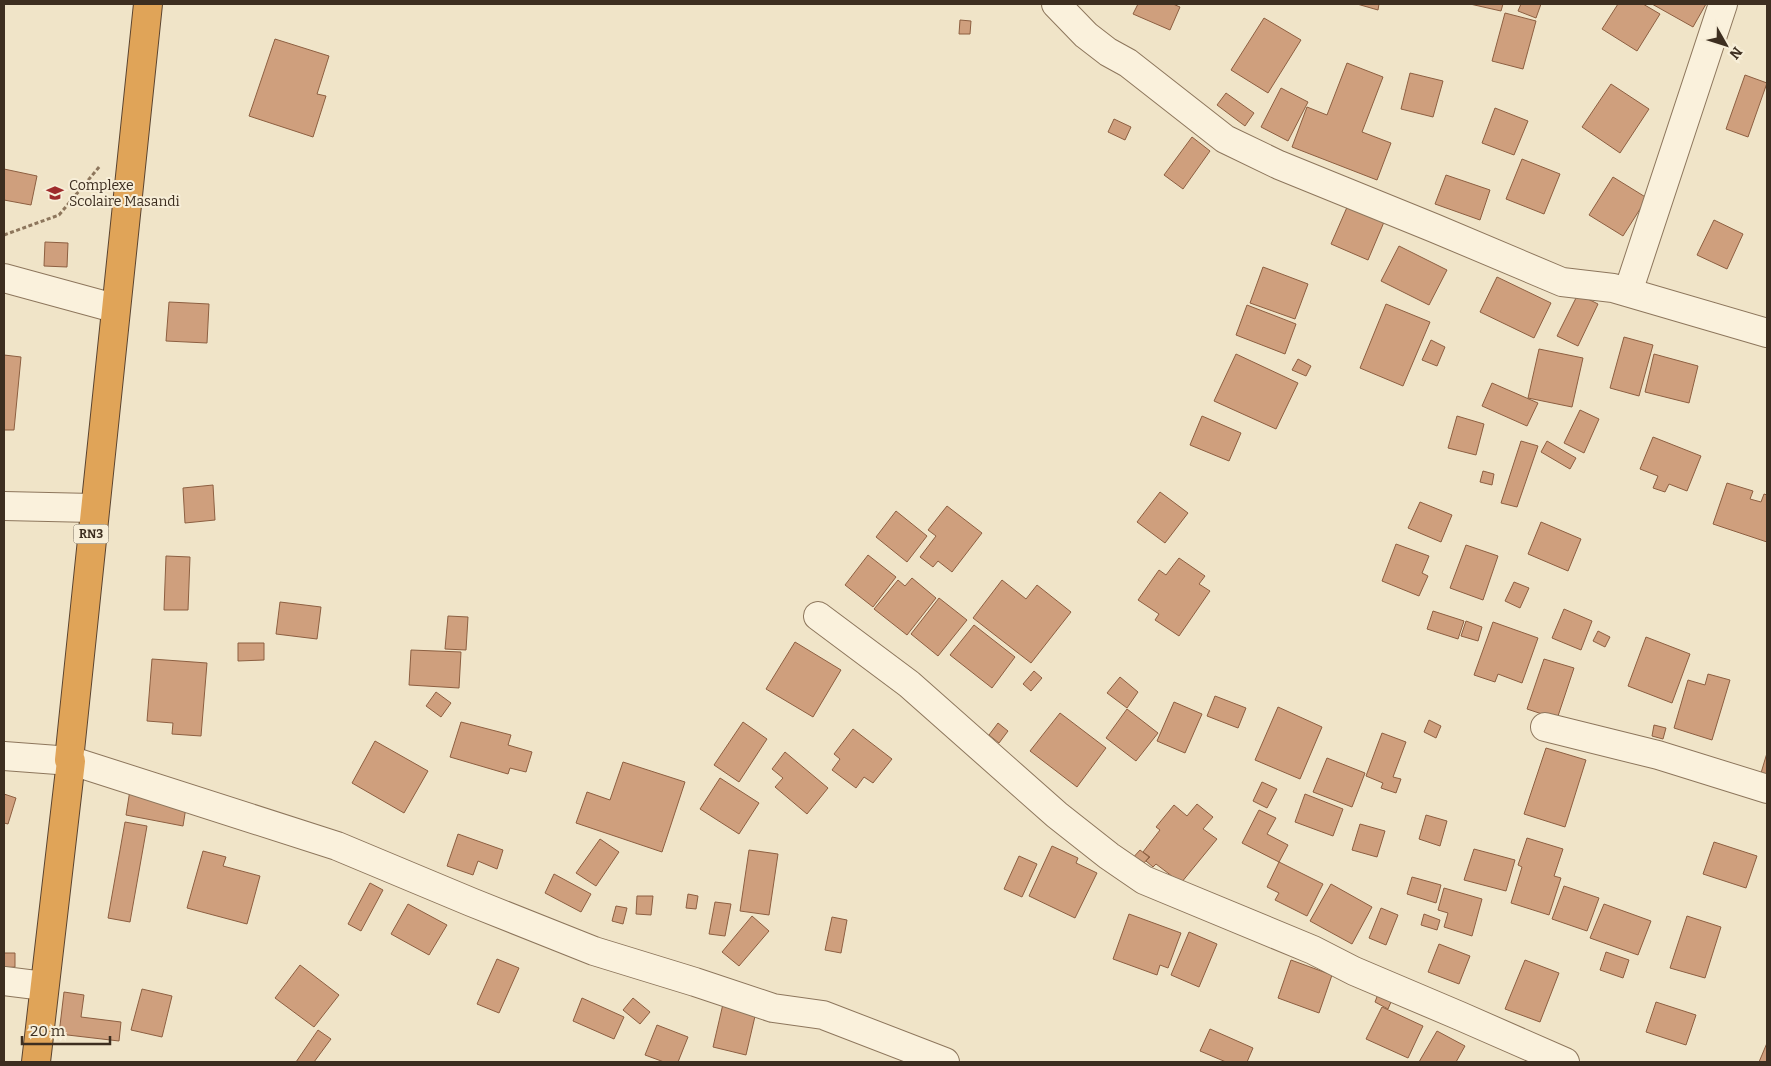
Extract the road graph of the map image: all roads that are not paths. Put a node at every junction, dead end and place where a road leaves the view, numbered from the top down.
1 (148, 4) edge
2 (1056, 4) edge
3 (1723, 4) edge
4 (4, 278) edge
5 (1628, 292) junction
6 (114, 308) junction
7 (1767, 333) edge
8 (4, 506) edge
9 (93, 508) junction
10 (818, 616) dead end
11 (1545, 727) dead end
12 (4, 756) edge
13 (70, 761) junction
14 (1767, 789) edge
15 (4, 981) edge
16 (44, 986) junction
17 (36, 1062) edge
18 (945, 1062) edge
19 (1565, 1062) edge

1 - 6 highway, RN3
2 - 5 street
3 - 5 street
4 - 6 street
5 - 7 street
6 - 9 highway, RN3
8 - 9 street
9 - 13 highway, RN3
10 - 19 street
11 - 14 street
12 - 13 street
13 - 16 highway, RN3
13 - 18 street
15 - 16 street
16 - 17 highway, RN3

